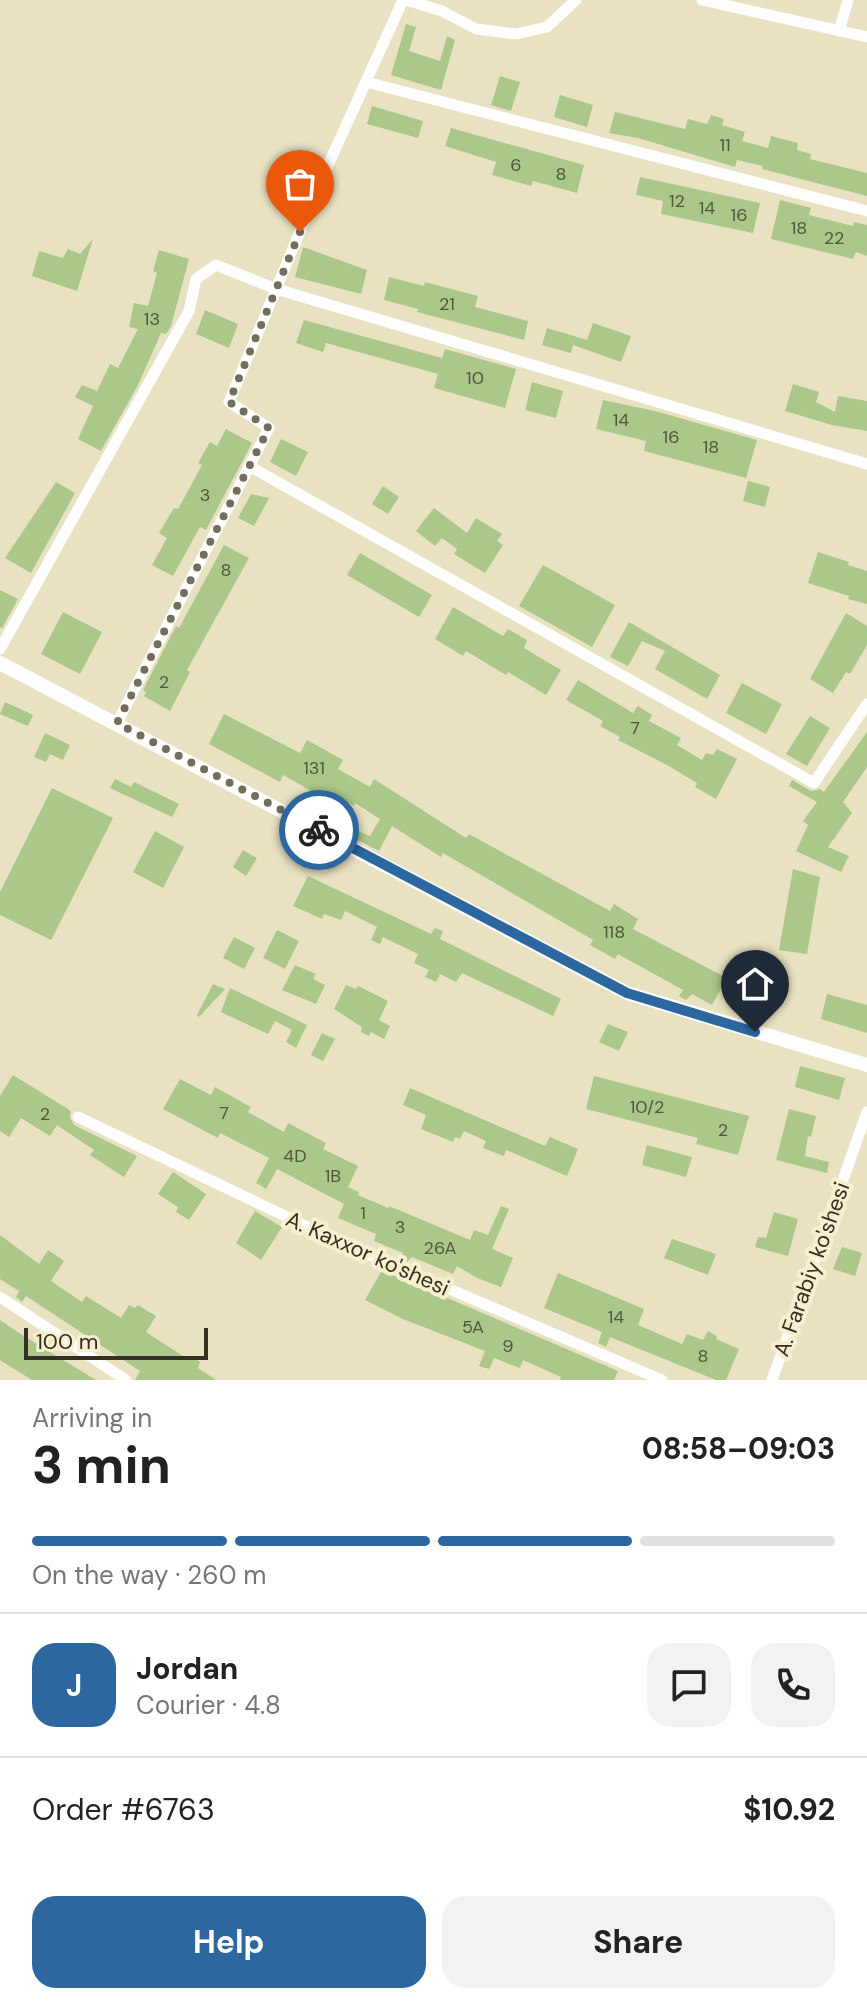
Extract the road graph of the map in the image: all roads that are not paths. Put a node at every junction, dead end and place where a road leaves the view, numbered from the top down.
1 (404, 0) edge
2 (576, 0) edge
3 (702, 0) edge
4 (848, 0) edge
5 (839, 31) junction
6 (867, 37) edge
7 (366, 82) junction
8 (867, 211) edge
9 (276, 289) junction
10 (867, 464) edge
11 (249, 466) junction
12 (0, 649) edge
13 (0, 663) edge
14 (867, 704) edge
15 (117, 723) junction
16 (867, 1065) edge
17 (867, 1112) edge
18 (78, 1117) dead end
19 (0, 1297) edge
20 (126, 1380) edge
21 (662, 1380) edge
22 (772, 1380) edge

1 - 2 street
1 - 7 street
3 - 5 street
4 - 5 street
5 - 6 street
7 - 8 street
7 - 9 street
9 - 10 street
9 - 11 street
9 - 12 street
11 - 14 street
11 - 15 street
13 - 15 street
15 - 16 street
17 - 22 street, A. Farabiy ko'shesi
18 - 21 street, A. Kaxxor ko'shesi
19 - 20 street

